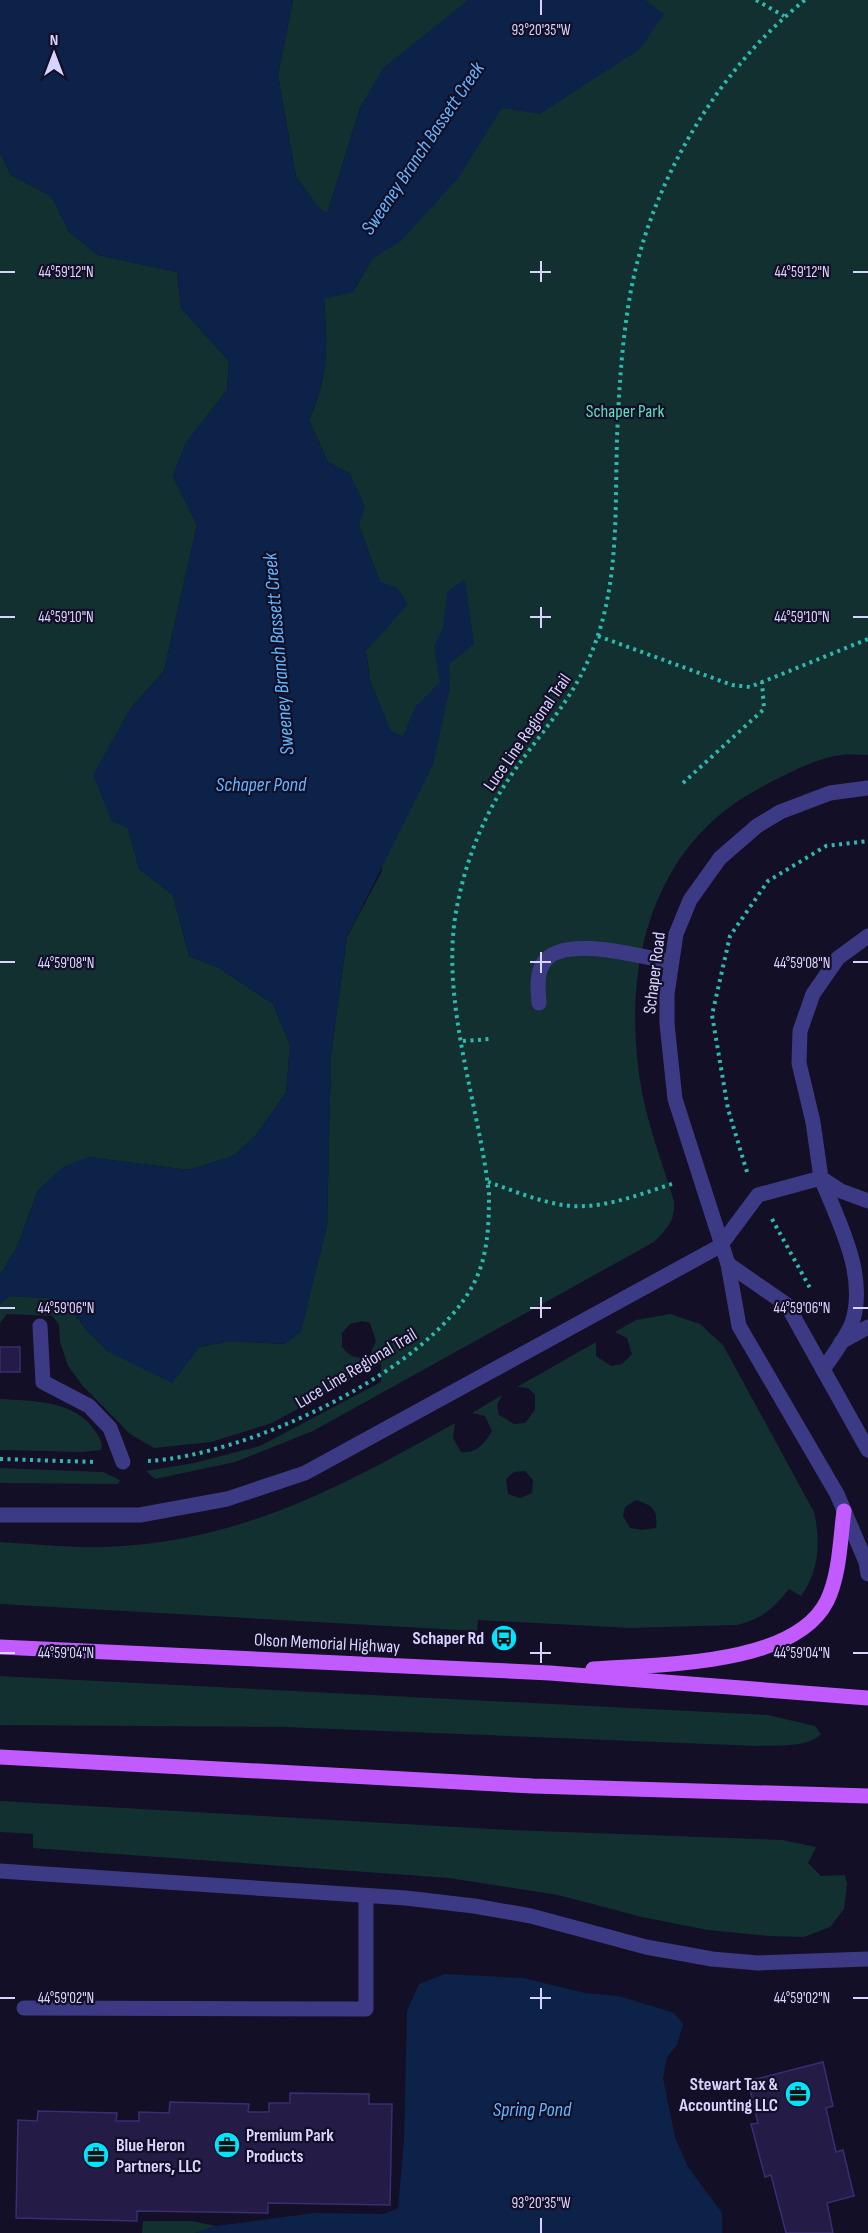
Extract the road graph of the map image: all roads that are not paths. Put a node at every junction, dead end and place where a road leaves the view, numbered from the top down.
1 (868, 788) edge
2 (868, 936) edge
3 (671, 962) junction
4 (539, 1003) dead end
5 (821, 1178) junction
6 (868, 1201) edge
7 (720, 1246) junction
8 (728, 1264) junction
9 (40, 1326) dead end
10 (868, 1327) edge
11 (841, 1342) junction
12 (823, 1370) junction
13 (868, 1450) edge
14 (123, 1462) road end
15 (843, 1511) junction
16 (0, 1515) edge
17 (868, 1574) edge
18 (0, 1647) edge
19 (550, 1673) junction
20 (868, 1698) edge
21 (0, 1757) edge
22 (868, 1796) edge
23 (0, 1871) edge
24 (366, 1896) junction
25 (868, 1959) edge
26 (24, 2008) dead end

1 - 3 street, Schaper Road
2 - 5 street
3 - 4 street
3 - 7 street, Schaper Road
5 - 6 street
5 - 7 street
5 - 11 street
7 - 8 street, Schaper Road
7 - 16 street
8 - 12 street
8 - 15 street, Schaper Road
9 - 14 street
10 - 11 street
11 - 12 street
12 - 13 street
15 - 17 street, Schaper Road
15 - 19 main road
18 - 19 main road, Olson Memorial Highway
19 - 20 main road, Olson Memorial Highway
21 - 22 main road
23 - 24 street
24 - 25 street
24 - 26 street

